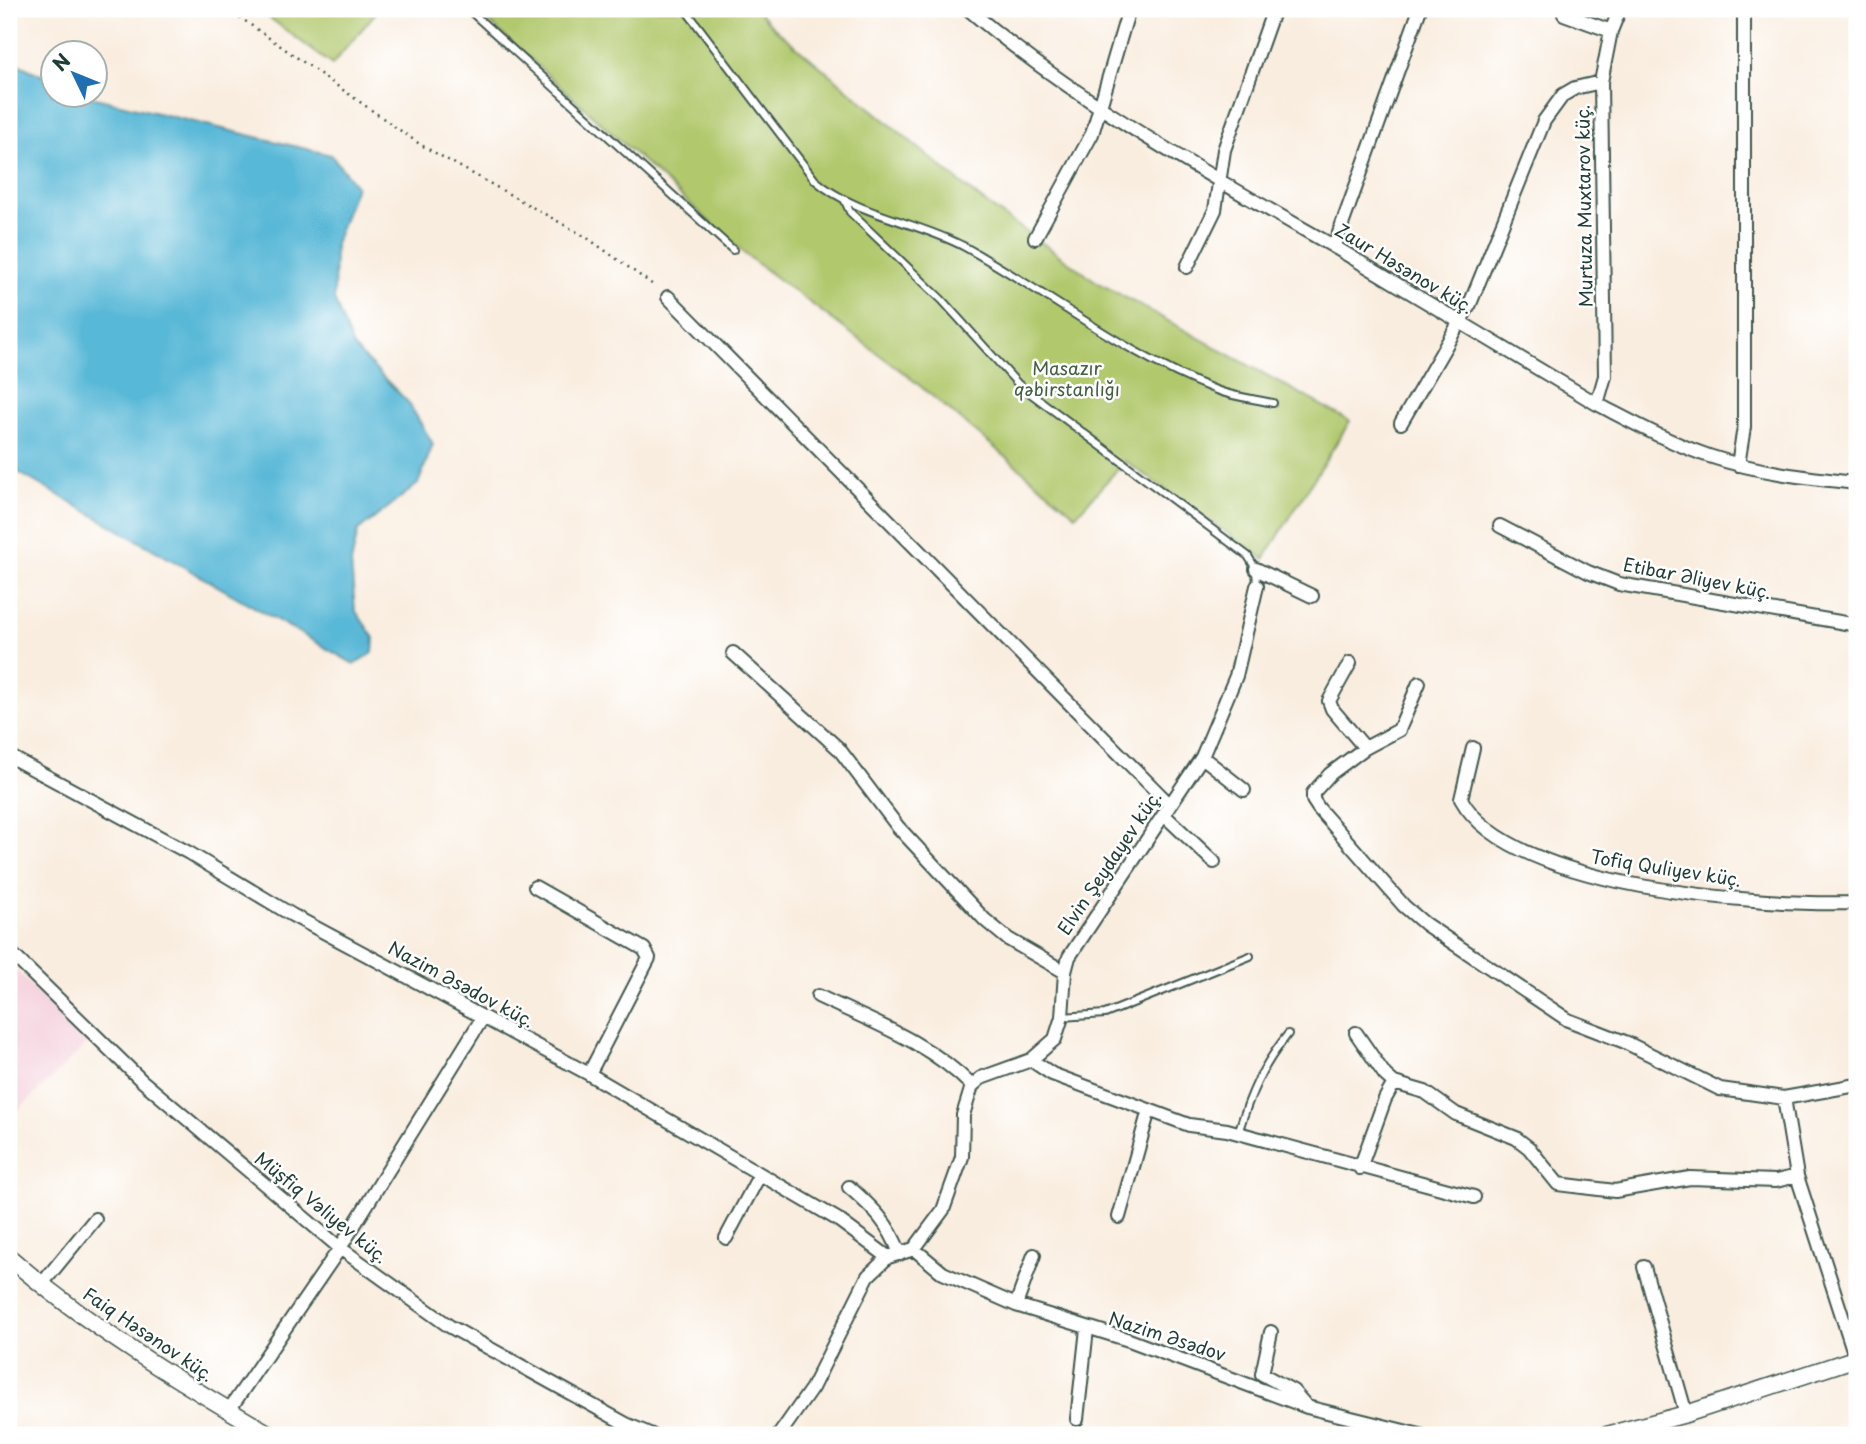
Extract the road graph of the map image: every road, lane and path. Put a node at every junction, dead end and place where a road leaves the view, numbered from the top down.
1 (228, 9) edge
2 (468, 9) edge
3 (685, 9) edge
4 (968, 9) edge
5 (1129, 9) edge
6 (1275, 9) edge
7 (1420, 9) edge
8 (1620, 9) edge
9 (1744, 9) edge
10 (983, 14) edge
11 (1564, 14) dead end
12 (1611, 31) junction
13 (1601, 82) junction
14 (1100, 106) junction
15 (1218, 180) junction
16 (845, 201) junction
17 (1035, 237) dead end
18 (1334, 247) junction
19 (733, 250) dead end
20 (1187, 267) dead end
21 (668, 297) joint
22 (1460, 323) junction
23 (1273, 403) dead end
24 (1597, 404) junction
25 (1401, 423) dead end
26 (1738, 465) junction
27 (1857, 484) edge
28 (1500, 526) dead end
29 (1256, 569) junction
30 (1258, 586) joint
31 (1312, 596) dead end
32 (1857, 625) edge
33 (733, 653) dead end
34 (1350, 663) dead end
35 (1419, 683) dead end
36 (1365, 748) junction
37 (1472, 748) dead end
38 (9, 757) edge
39 (1202, 757) junction
40 (1244, 790) dead end
41 (1167, 810) junction
42 (1214, 862) dead end
43 (535, 887) dead end
44 (1857, 903) edge
45 (9, 951) edge
46 (1250, 956) dead end
47 (1065, 972) junction
48 (818, 996) dead end
49 (483, 1017) junction
50 (1062, 1017) junction
51 (1356, 1033) dead end
52 (1288, 1034) dead end
53 (1031, 1060) junction
54 (589, 1074) junction
55 (1394, 1083) junction
56 (1857, 1085) edge
57 (972, 1086) junction
58 (1784, 1098) junction
59 (1149, 1110) junction
60 (1238, 1133) junction
61 (1360, 1168) junction
62 (760, 1174) junction
63 (1797, 1176) junction
64 (849, 1187) dead end
65 (1474, 1197) dead end
66 (1118, 1217) dead end
67 (95, 1220) dead end
68 (726, 1238) dead end
69 (340, 1248) junction
70 (914, 1249) junction
71 (894, 1255) junction
72 (1034, 1255) dead end
73 (9, 1258) edge
74 (1644, 1267) dead end
75 (41, 1285) junction
76 (1016, 1305) junction
77 (1087, 1329) junction
78 (1271, 1332) dead end
79 (1856, 1359) edge
80 (1307, 1407) junction
81 (229, 1410) junction
82 (1686, 1414) junction
83 (1077, 1419) dead end
84 (271, 1435) edge
85 (652, 1435) edge
86 (779, 1435) edge
87 (1420, 1435) edge
88 (1607, 1435) edge

1 - 21 path
2 - 19 lane
3 - 16 lane
4 - 10 street, Zaur Həsənov küç.
5 - 14 street
6 - 15 street
7 - 18 street
8 - 12 street, Murtuza Muxtarov küç.
9 - 26 street
10 - 14 street, Zaur Həsənov küç.
11 - 12 street
12 - 13 street, Murtuza Muxtarov küç.
13 - 22 street
13 - 24 street, Murtuza Muxtarov küç.
14 - 15 street, Zaur Həsənov küç.
14 - 17 street
15 - 18 street, Zaur Həsənov küç.
15 - 20 street
16 - 23 lane
16 - 29 lane
18 - 22 street, Zaur Həsənov küç.
21 - 41 street
22 - 24 street, Zaur Həsənov küç.
22 - 25 street
24 - 26 street, Zaur Həsənov küç.
26 - 27 street, Zaur Həsənov küç.
28 - 32 street, Etibar Əliyev küç.
29 - 30 lane
29 - 31 street
30 - 39 street, Elvin Şeydayev küç.
33 - 47 street
34 - 36 street
35 - 36 street
36 - 58 street
37 - 44 street, Tofiq Quliyev küç.
38 - 49 street, Nazim Əsədov küç.
39 - 40 street
39 - 41 street, Elvin Şeydayev küç.
41 - 42 street
41 - 47 street, Elvin Şeydayev küç.
43 - 54 street
45 - 69 street, Müşfiq Vəliyev küç.
46 - 50 lane
47 - 50 street, Elvin Şeydayev küç.
48 - 57 street
49 - 54 street, Nazim Əsədov küç.
49 - 69 street
50 - 53 street, Elvin Şeydayev küç.
51 - 55 street
52 - 60 lane
53 - 57 street, Elvin Şeydayev küç.
53 - 59 street
54 - 62 street, Nazim Əsədov küç.
55 - 61 street
55 - 63 street
56 - 58 street
57 - 70 street
58 - 63 street
59 - 60 street
59 - 66 street
60 - 61 street
61 - 65 street
62 - 68 street
62 - 71 street, Nazim Əsədov küç.
63 - 79 street
64 - 71 street
67 - 75 street
69 - 81 street
69 - 85 street, Müşfiq Vəliyev küç.
70 - 71 street
70 - 76 street, Nazim Əsədov
71 - 86 street
72 - 76 street
73 - 75 street, Faiq Həsənov küç.
74 - 82 street
75 - 81 street, Faiq Həsənov küç.
76 - 77 street, Nazim Əsədov
77 - 80 street, Nazim Əsədov
77 - 83 street
78 - 80 street
79 - 82 street
80 - 87 street, Nazim Əsədov
81 - 84 street, Faiq Həsənov küç.
82 - 88 street

